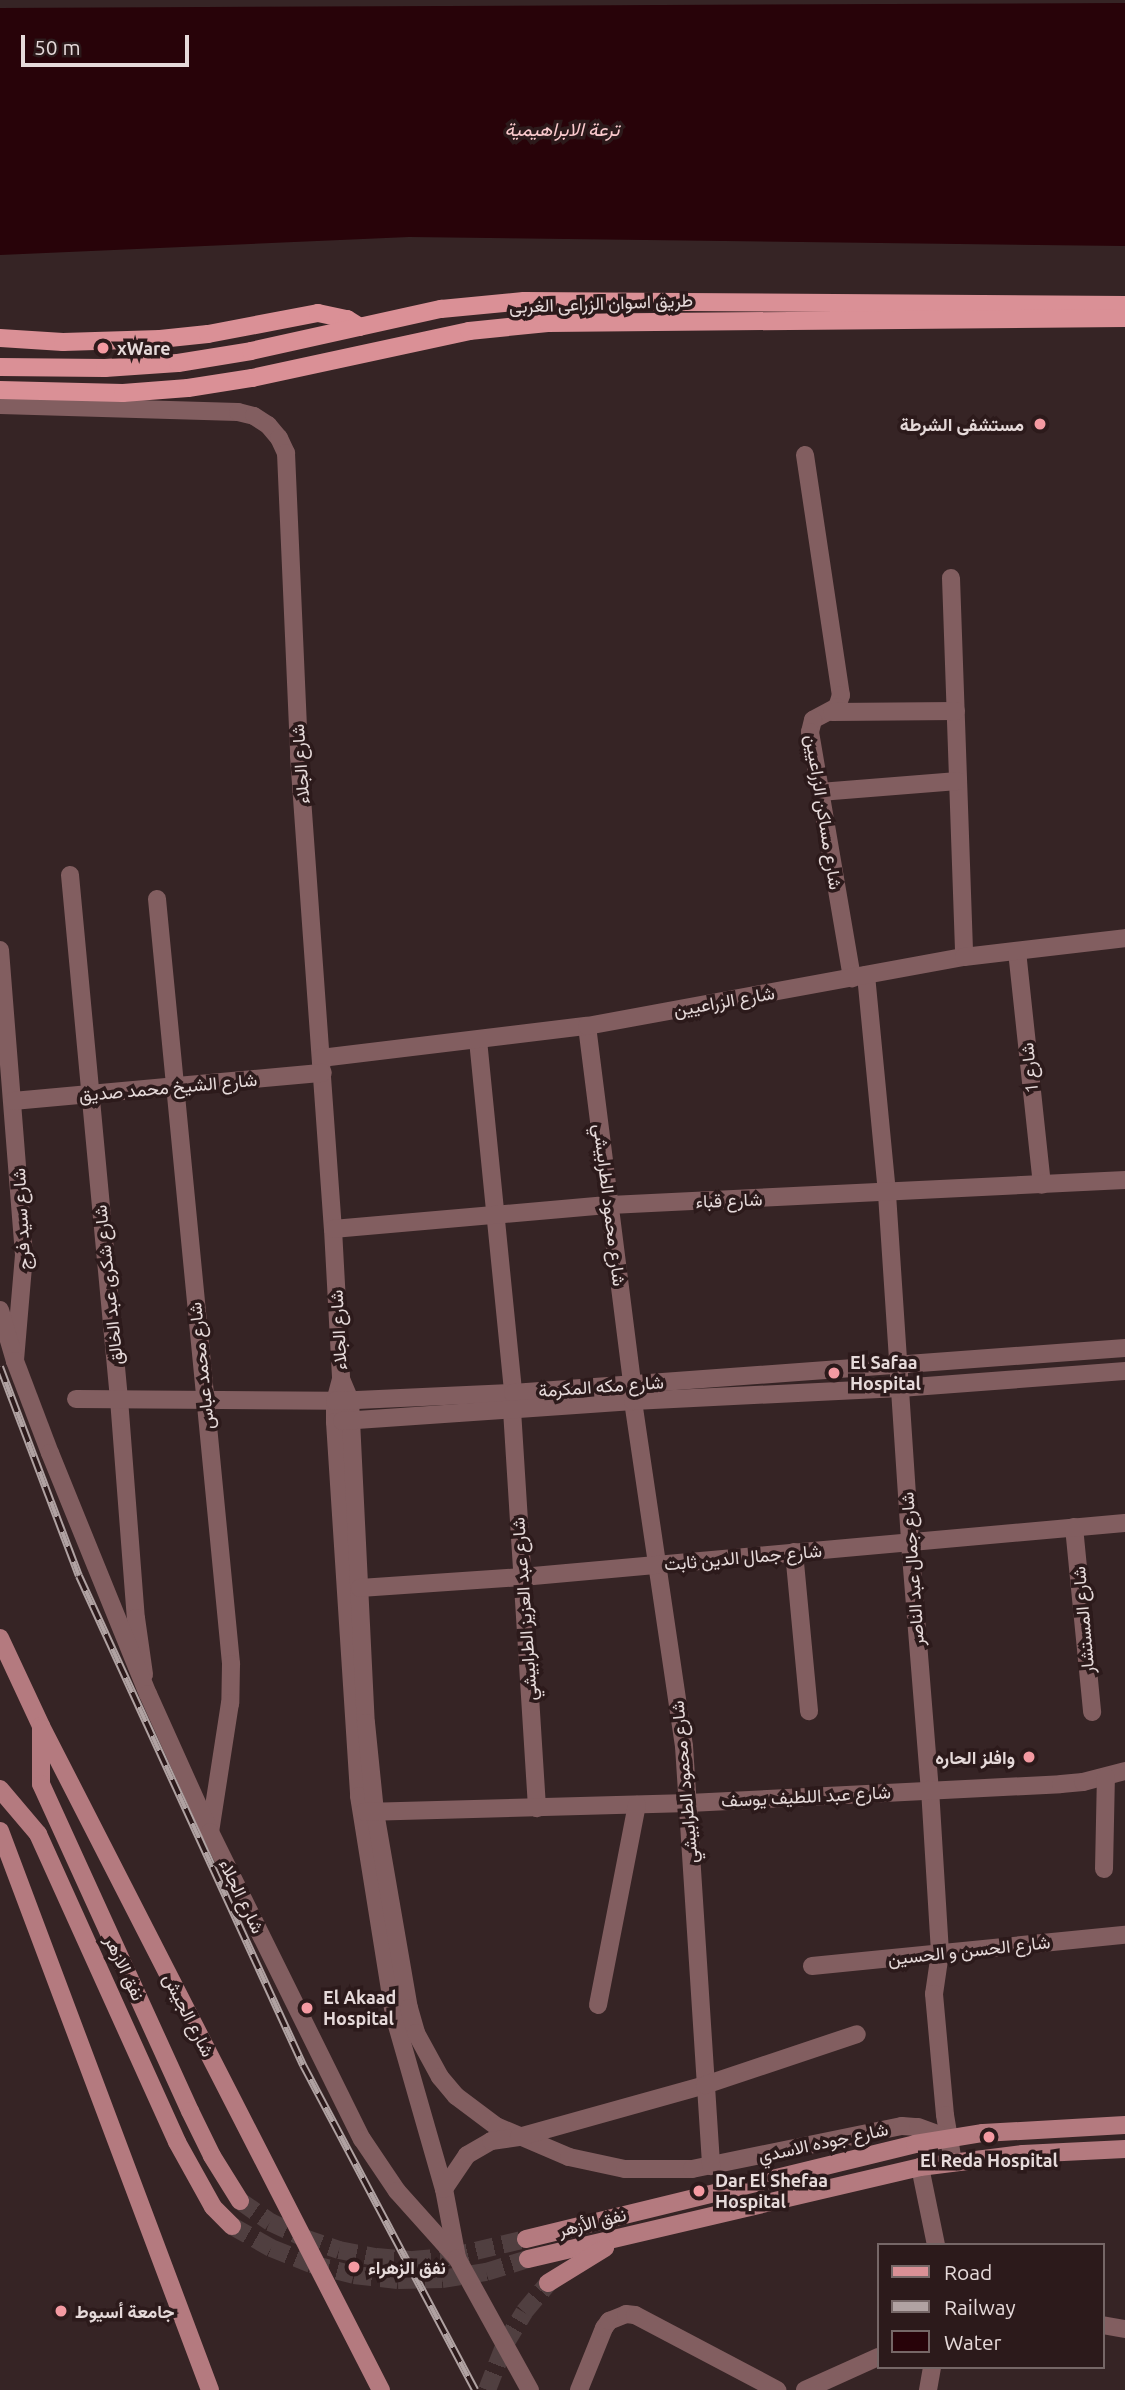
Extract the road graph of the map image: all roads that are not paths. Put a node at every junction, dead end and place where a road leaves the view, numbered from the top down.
1 (1125, 305) edge
2 (1125, 318) edge
3 (360, 327) junction
4 (0, 338) edge
5 (0, 367) edge
6 (0, 390) edge
7 (0, 405) edge
8 (805, 455) dead end
9 (951, 578) dead end
10 (956, 711) junction
11 (832, 712) junction
12 (958, 781) junction
13 (820, 792) junction
14 (70, 875) dead end
15 (156, 899) dead end
16 (1125, 939) edge
17 (0, 950) edge
18 (1017, 951) junction
19 (964, 957) junction
20 (859, 976) junction
21 (587, 1027) junction
22 (478, 1040) junction
23 (322, 1066) junction
24 (172, 1086) junction
25 (89, 1094) junction
26 (13, 1101) junction
27 (1125, 1180) edge
28 (1042, 1185) junction
29 (887, 1194) junction
30 (610, 1205) junction
31 (495, 1213) junction
32 (334, 1229) junction
33 (0, 1310) edge
34 (1125, 1348) edge
35 (15, 1362) junction
36 (899, 1366) junction
37 (1125, 1371) edge
38 (900, 1388) junction
39 (633, 1392) junction
40 (76, 1399) dead end
41 (119, 1399) junction
42 (205, 1400) junction
43 (342, 1401) junction
44 (512, 1401) junction
45 (343, 1421) junction
46 (1125, 1523) edge
47 (1074, 1527) junction
48 (910, 1543) junction
49 (794, 1552) junction
50 (656, 1565) junction
51 (522, 1577) junction
52 (360, 1588) junction
53 (0, 1638) edge
54 (148, 1694) junction
55 (808, 1711) dead end
56 (1092, 1712) dead end
57 (41, 1726) junction
58 (1125, 1771) edge
59 (1106, 1777) junction
60 (0, 1789) edge
61 (930, 1789) junction
62 (689, 1803) junction
63 (637, 1805) junction
64 (537, 1808) junction
65 (367, 1812) junction
66 (0, 1831) edge
67 (210, 1832) junction
68 (1104, 1869) dead end
69 (1125, 1935) edge
70 (940, 1953) junction
71 (812, 1966) dead end
72 (598, 2005) dead end
73 (857, 2034) dead end
74 (705, 2085) junction
75 (1125, 2125) edge
76 (519, 2137) junction
77 (948, 2138) junction
78 (1125, 2149) edge
79 (953, 2162) junction
80 (711, 2166) junction
81 (920, 2167) junction
82 (444, 2189) junction
83 (240, 2201) tunnel mouth
84 (659, 2206) joint
85 (232, 2226) tunnel mouth
86 (637, 2234) junction
87 (526, 2239) tunnel mouth
88 (936, 2243) edge
89 (457, 2258) junction
90 (528, 2259) tunnel mouth
91 (548, 2283) tunnel mouth
92 (1104, 2325) edge
93 (1125, 2329) edge
94 (876, 2358) edge
95 (932, 2369) edge
96 (210, 2390) edge
97 (381, 2390) edge
98 (530, 2390) edge
99 (579, 2390) edge
100 (777, 2390) edge
101 (805, 2390) edge
102 (928, 2390) edge

1 - 3 main road, طريق اسوان الزراعى الغربى
2 - 6 main road, طريق اسوان الزراعى الغربى
3 - 4 main road
3 - 5 main road, طريق اسوان الزراعى الغربى
7 - 23 street, شارع الجلاء
8 - 11 street, شارع مساكن الزراعيين
9 - 10 street
10 - 11 street
10 - 12 street
11 - 13 street, شارع مساكن الزراعيين
12 - 13 street
12 - 19 street
13 - 20 street, شارع مساكن الزراعيين
14 - 25 street, شارع شكرى عبد الخالق
15 - 24 street, شارع محمد عباس
16 - 18 street, شارع الزراعيين
17 - 26 street, شارع سيد فرج
18 - 19 street, شارع الزراعيين
18 - 28 street, شارع 1
19 - 20 street, شارع الزراعيين
20 - 21 street, شارع الزراعيين
20 - 29 street, شارع جمال عبد الناصر
21 - 22 street, شارع الزراعيين
21 - 30 street, شارع محمود الطرابيشي
22 - 23 street, شارع الزراعيين
22 - 31 street, شارع عبد العزيز الطرابيشي
23 - 24 street, شارع الشيخ محمد صديق
23 - 32 street, شارع الجلاء
24 - 25 street, شارع الشيخ محمد صديق
24 - 42 street, شارع محمد عباس
25 - 26 street, شارع الشيخ محمد صديق
25 - 41 street, شارع شكرى عبد الخالق
26 - 35 street, شارع سيد فرج
27 - 28 street, شارع قباء
28 - 29 street, شارع قباء
29 - 30 street, شارع قباء
29 - 36 street, شارع جمال عبد الناصر
30 - 31 street, شارع قباء
30 - 39 street, شارع محمود الطرابيشي
31 - 32 street, شارع قباء
31 - 44 street, شارع عبد العزيز الطرابيشي
32 - 43 street, شارع الجلاء
33 - 35 street, شارع الجلاء
34 - 36 street, شارع مكه المكرمة
35 - 54 street, شارع الجلاء
36 - 38 street, شارع جمال عبد الناصر
36 - 39 street, شارع مكه المكرمة
37 - 38 street, شارع مكه المكرمة
38 - 39 street, شارع مكه المكرمة
38 - 48 street, شارع جمال عبد الناصر
39 - 44 street, شارع مكه المكرمة
39 - 50 street, شارع محمود الطرابيشي
40 - 41 street, شارع مكه المكرمة
41 - 42 street, شارع مكه المكرمة
41 - 54 street, شارع شكرى عبد الخالق
42 - 43 street, شارع مكه المكرمة
42 - 67 street, شارع محمد عباس
43 - 44 street, شارع مكه المكرمة
43 - 45 street, شارع الجلاء
44 - 45 street, شارع مكه المكرمة
44 - 51 street, شارع عبد العزيز الطرابيشي
45 - 52 street, شارع الجلاء
45 - 65 street, شارع الجلاء
46 - 47 street, شارع جمال الدين ثابت
47 - 48 street, شارع جمال الدين ثابت
47 - 56 street, شارع المستشار
48 - 49 street, شارع جمال الدين ثابت
48 - 61 street, شارع جمال عبد الناصر
49 - 50 street, شارع جمال الدين ثابت
49 - 55 street
50 - 51 street, شارع جمال الدين ثابت
50 - 62 street, شارع محمود الطرابيشي
51 - 52 street, شارع جمال الدين ثابت
51 - 64 street, شارع عبد العزيز الطرابيشي
52 - 65 street, شارع الجلاء
53 - 57 main road, شارع الجيش
54 - 67 street, شارع الجلاء
57 - 83 main road, نفق الازهر
57 - 97 main road, شارع الجيش
58 - 59 street, شارع عبد اللطيف يوسف
59 - 61 street, شارع عبد اللطيف يوسف
59 - 68 street
60 - 85 main road, نفق الازهر
61 - 62 street, شارع عبد اللطيف يوسف
61 - 70 street, شارع جمال عبد الناصر
62 - 63 street, شارع عبد اللطيف يوسف
62 - 74 street, شارع محمود الطرابيشي
63 - 64 street, شارع عبد اللطيف يوسف
63 - 72 street
64 - 65 street, شارع عبد اللطيف يوسف
65 - 76 street, شارع الجلاء
65 - 82 street, شارع الجلاء
66 - 96 main road
67 - 89 street, شارع الجلاء
69 - 70 street, شارع الحسن و الحسين
70 - 71 street, شارع الحسن و الحسين
70 - 77 street, شارع جمال عبد الناصر
73 - 74 street
74 - 76 street
74 - 80 street, شارع محمود الطرابيشي
75 - 77 main road, شارع جوده الاسدي
76 - 80 street, شارع جوده الاسدي
76 - 82 street
77 - 79 street, شارع جمال عبد الناصر
77 - 80 street, شارع جوده الاسدي
77 - 84 main road, شارع جوده الاسدي
78 - 79 main road
79 - 81 main road
81 - 86 main road
81 - 88 street
82 - 89 street, شارع الجلاء
84 - 87 main road, نفق الأزهر
86 - 90 main road, نفق الأزهر
86 - 91 main road
89 - 98 street, شارع الجلاء
92 - 93 street
94 - 101 street
95 - 102 street
99 - 100 street

